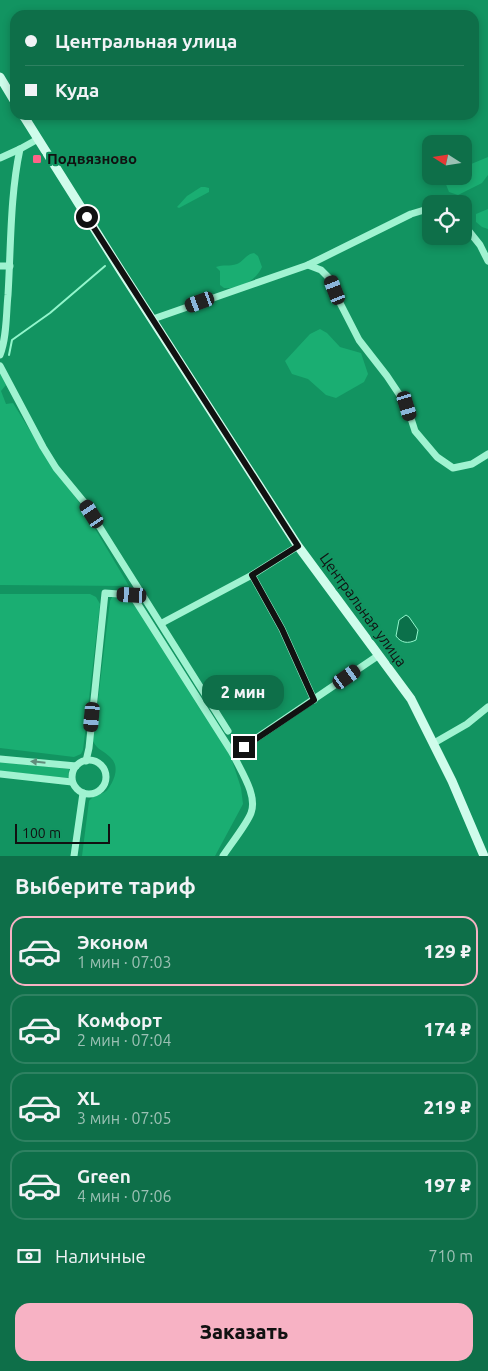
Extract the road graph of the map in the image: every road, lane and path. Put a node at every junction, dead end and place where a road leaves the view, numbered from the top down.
1 (0, 77) edge
2 (10, 93) edge
3 (26, 120) edge
4 (38, 139) junction
5 (20, 149) junction
6 (0, 158) edge
7 (422, 211) edge
8 (472, 235) edge
9 (488, 261) edge
10 (308, 265) junction
11 (0, 266) edge
12 (10, 266) junction
13 (153, 319) junction
14 (0, 355) edge
15 (0, 366) edge
16 (488, 454) edge
17 (298, 546) junction
18 (252, 575) junction
19 (162, 623) junction
20 (379, 655) junction
21 (314, 700) junction
22 (488, 707) edge
23 (228, 732) dead end
24 (434, 743) junction
25 (233, 754) junction
26 (0, 759) edge
27 (86, 760) junction
28 (76, 766) junction
29 (0, 774) edge
30 (72, 782) junction
31 (83, 793) junction
32 (74, 856) edge
33 (223, 856) edge
34 (484, 856) edge

1 - 2 main road
3 - 4 main road, Центральная улица
4 - 5 street
4 - 13 main road, Центральная улица
5 - 6 street
5 - 12 street
7 - 10 street
8 - 9 street
10 - 13 street
10 - 16 street
11 - 12 street
12 - 14 street
13 - 17 main road, Центральная улица
15 - 19 street
17 - 18 street
17 - 20 main road, Центральная улица
18 - 19 street
18 - 21 street
19 - 23 street
20 - 21 street
20 - 24 main road, Центральная улица
21 - 25 street
22 - 24 street
24 - 34 main road, Центральная улица
25 - 27 street
25 - 33 street
28 -> 26 street
27 - 28 street
27 - 31 street
28 - 30 street
29 - 30 street
30 - 31 street
31 - 32 street

